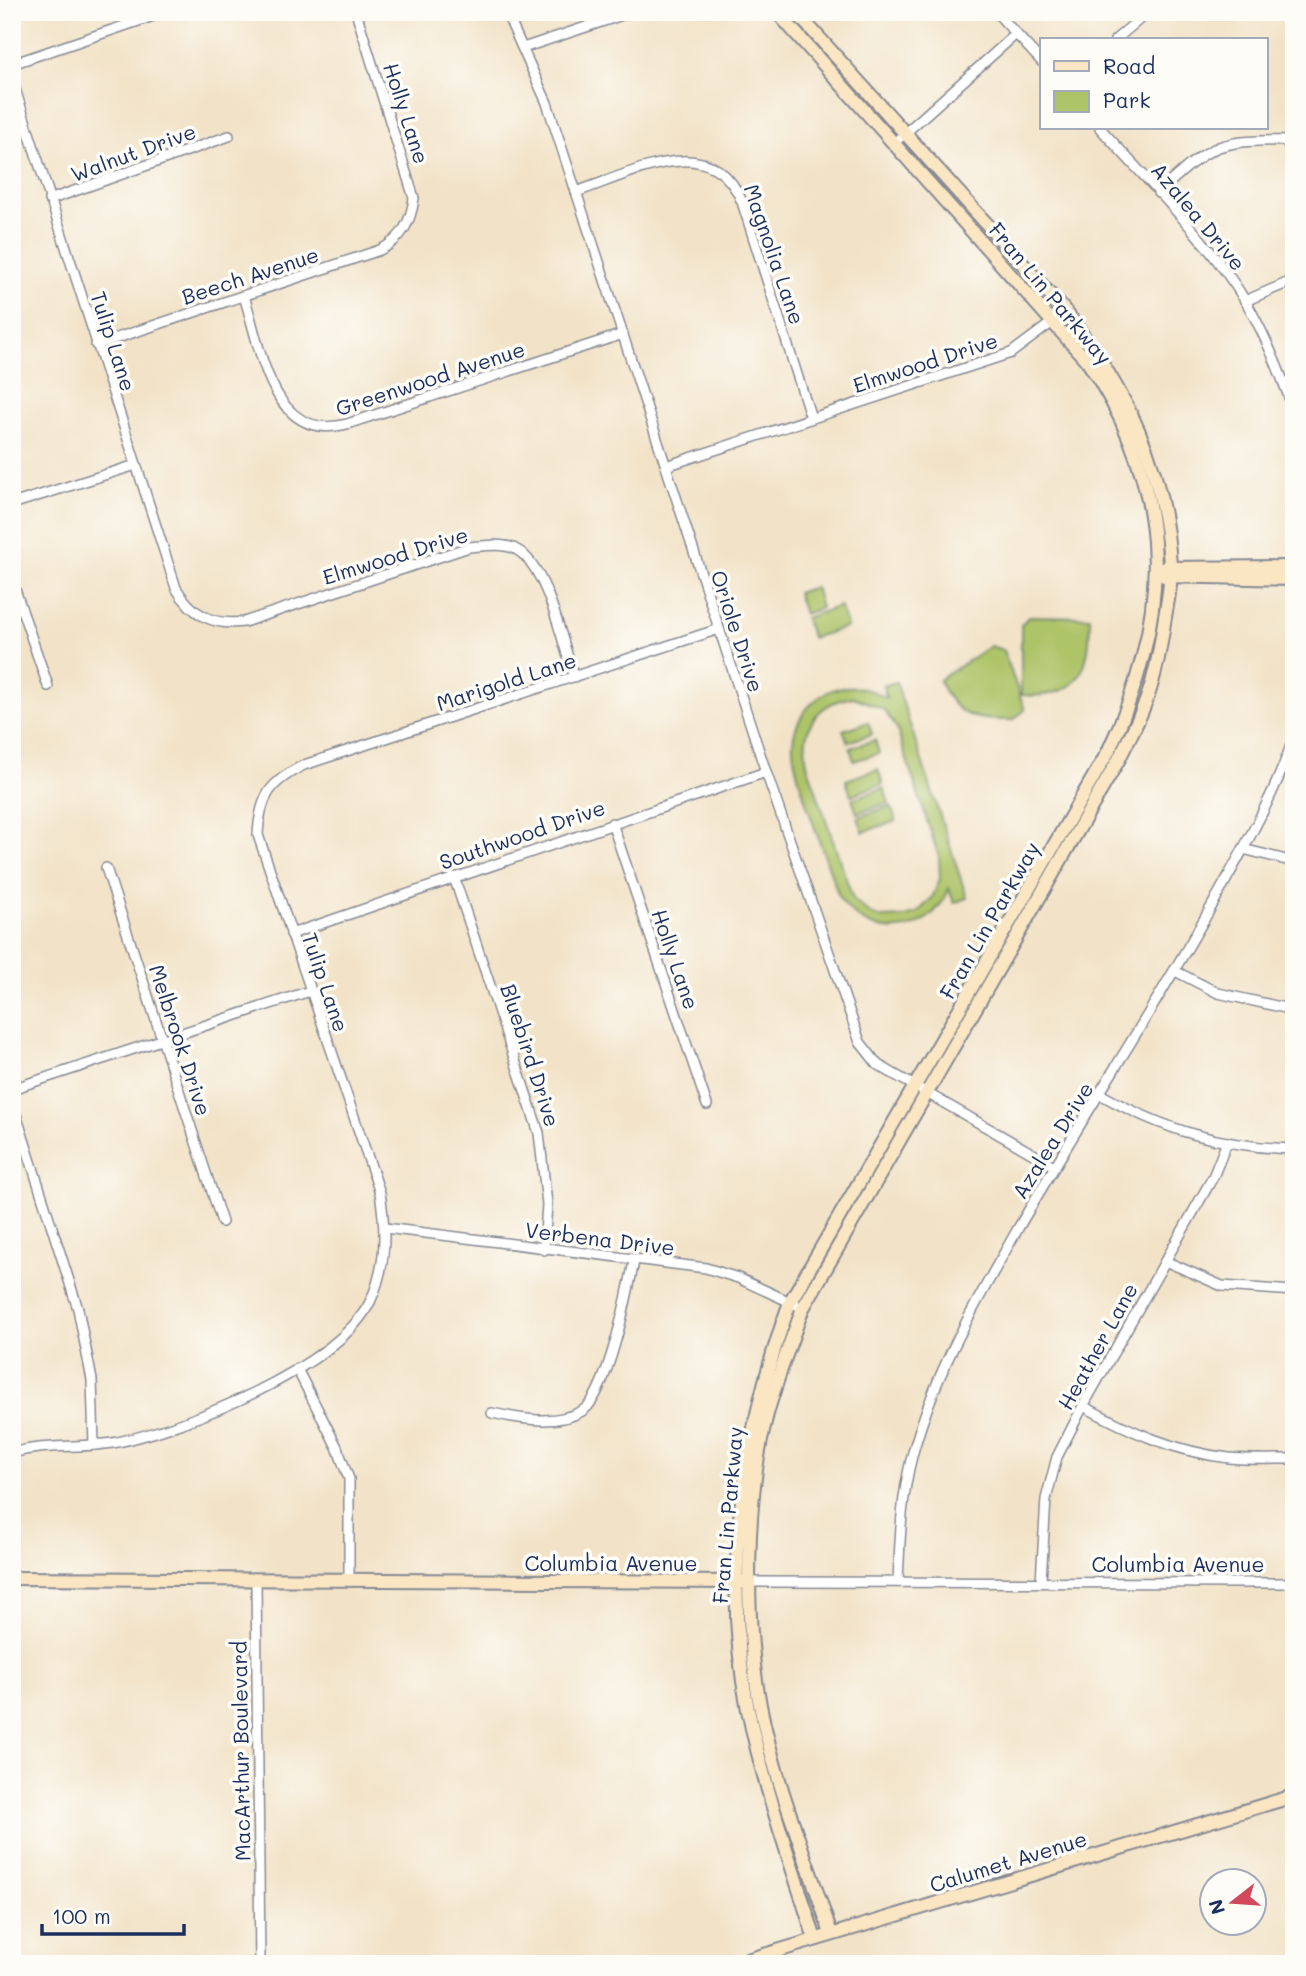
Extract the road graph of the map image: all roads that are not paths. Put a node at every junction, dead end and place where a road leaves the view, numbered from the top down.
1 (165, 12) edge
2 (356, 12) edge
3 (506, 12) edge
4 (631, 12) edge
5 (777, 12) edge
6 (796, 12) edge
7 (996, 12) edge
8 (1148, 12) edge
9 (1016, 34) junction
10 (1117, 38) edge
11 (523, 48) junction
12 (1040, 60) edge
13 (12, 64) edge
14 (12, 80) edge
15 (1102, 130) edge
16 (229, 136) dead end
17 (899, 139) junction
18 (1294, 141) edge
19 (576, 192) junction
20 (1158, 193) junction
21 (49, 200) junction
22 (407, 225) joint
23 (1294, 280) edge
24 (244, 296) junction
25 (1245, 301) junction
26 (1066, 312) junction
27 (1054, 321) junction
28 (623, 334) junction
29 (96, 345) junction
30 (1294, 411) edge
31 (811, 418) junction
32 (136, 465) junction
33 (666, 466) junction
34 (12, 504) edge
35 (1294, 567) edge
36 (1170, 572) junction
37 (1154, 573) junction
38 (1294, 579) edge
39 (12, 581) edge
40 (191, 608) joint
41 (719, 629) junction
42 (574, 677) junction
43 (48, 686) dead end
44 (1294, 736) edge
45 (304, 765) joint
46 (766, 772) junction
47 (612, 823) junction
48 (1243, 849) junction
49 (1294, 862) edge
50 (106, 868) dead end
51 (454, 877) junction
52 (291, 934) junction
53 (1175, 971) junction
54 (310, 991) junction
55 (1294, 1010) edge
56 (163, 1041) junction
57 (12, 1089) edge
58 (920, 1091) junction
59 (1100, 1094) junction
60 (12, 1102) edge
61 (707, 1105) dead end
62 (1227, 1142) junction
63 (1294, 1150) edge
64 (1054, 1166) junction
65 (222, 1222) dead end
66 (386, 1228) junction
67 (544, 1250) junction
68 (634, 1261) junction
69 (1165, 1261) junction
70 (1294, 1291) edge
71 (790, 1302) junction
72 (803, 1308) junction
73 (297, 1369) junction
74 (1083, 1406) junction
75 (492, 1412) dead end
76 (94, 1445) junction
77 (12, 1453) edge
78 (1294, 1459) edge
79 (12, 1578) edge
80 (256, 1579) junction
81 (349, 1579) junction
82 (1041, 1581) junction
83 (744, 1582) junction
84 (898, 1582) junction
85 (1294, 1583) edge
86 (1294, 1796) edge
87 (831, 1934) junction
88 (815, 1939) junction
89 (260, 1964) edge
90 (734, 1964) edge

1 - 13 street
2 - 22 street, Holly Lane
3 - 11 street, Oriole Drive
4 - 11 street
5 - 17 street, Fran Lin Parkway
6 - 17 street, Fran Lin Parkway
7 - 9 street
8 - 10 street
9 - 12 street
9 - 17 street
11 - 19 street, Oriole Drive
14 - 21 street, Tulip Lane
15 - 20 street, Azalea Drive
16 - 21 street, Walnut Drive
17 - 26 street, Fran Lin Parkway
17 - 27 street, Fran Lin Parkway
18 - 20 street
19 - 28 street, Oriole Drive
19 - 31 street, Magnolia Lane
20 - 25 street, Azalea Drive
21 - 29 street, Tulip Lane
22 - 24 street, Beech Avenue
23 - 25 street
24 - 28 street, Greenwood Avenue
24 - 29 street, Beech Avenue
25 - 30 street, Azalea Drive
26 - 27 street, Elmwood Drive
26 - 36 street, Fran Lin Parkway
27 - 31 street, Elmwood Drive
27 - 37 street, Fran Lin Parkway
28 - 33 street, Oriole Drive
29 - 32 street, Tulip Lane
31 - 33 street, Elmwood Drive
32 - 34 street
32 - 40 street, Tulip Lane
33 - 41 street, Oriole Drive
35 - 36 street
36 - 37 street
36 - 38 street
36 - 58 street, Fran Lin Parkway
37 - 58 street, Fran Lin Parkway
39 - 43 street
40 - 42 street, Elmwood Drive
41 - 42 street, Marigold Lane
41 - 46 street, Oriole Drive
42 - 45 street, Marigold Lane
44 - 48 street, Azalea Drive
45 - 52 street, Tulip Lane
46 - 47 street, Southwood Drive
46 - 58 street, Oriole Drive
47 - 51 street, Southwood Drive
47 - 61 street, Holly Lane
48 - 49 street
48 - 53 street, Azalea Drive
50 - 56 street, Melbrook Drive
51 - 52 street, Southwood Drive
51 - 67 street, Bluebird Drive
52 - 54 street, Tulip Lane
53 - 55 street
53 - 59 street, Azalea Drive
54 - 56 street
54 - 66 street, Tulip Lane
56 - 57 street
56 - 65 street, Melbrook Drive
58 - 64 street, Oriole Drive
58 - 71 street, Fran Lin Parkway
58 - 72 street, Fran Lin Parkway
59 - 62 street
59 - 64 street, Azalea Drive
60 - 76 street
62 - 63 street
62 - 69 street, Heather Lane
64 - 84 street, Azalea Drive
66 - 67 street, Verbena Drive
66 - 73 street, Tulip Lane
67 - 68 street, Verbena Drive
68 - 71 street, Verbena Drive
68 - 75 street
69 - 70 street
69 - 74 street, Heather Lane
71 - 72 street, Verbena Drive
71 - 83 street, Fran Lin Parkway
72 - 83 street, Fran Lin Parkway
73 - 76 street, Tulip Lane
73 - 81 street
74 - 78 street
74 - 82 street, Heather Lane
76 - 77 street, Tulip Lane
79 - 80 street, Columbia Avenue
80 - 81 street, Columbia Avenue
80 - 89 street, MacArthur Boulevard
81 - 83 street, Columbia Avenue
82 - 84 street, Columbia Avenue
82 - 85 street, Columbia Avenue
83 - 84 street, Columbia Avenue
83 - 87 street, Fran Lin Parkway
83 - 88 street, Fran Lin Parkway
86 - 87 street, Calumet Avenue
87 - 88 street, Calumet Avenue
88 - 90 street, Calumet Avenue

